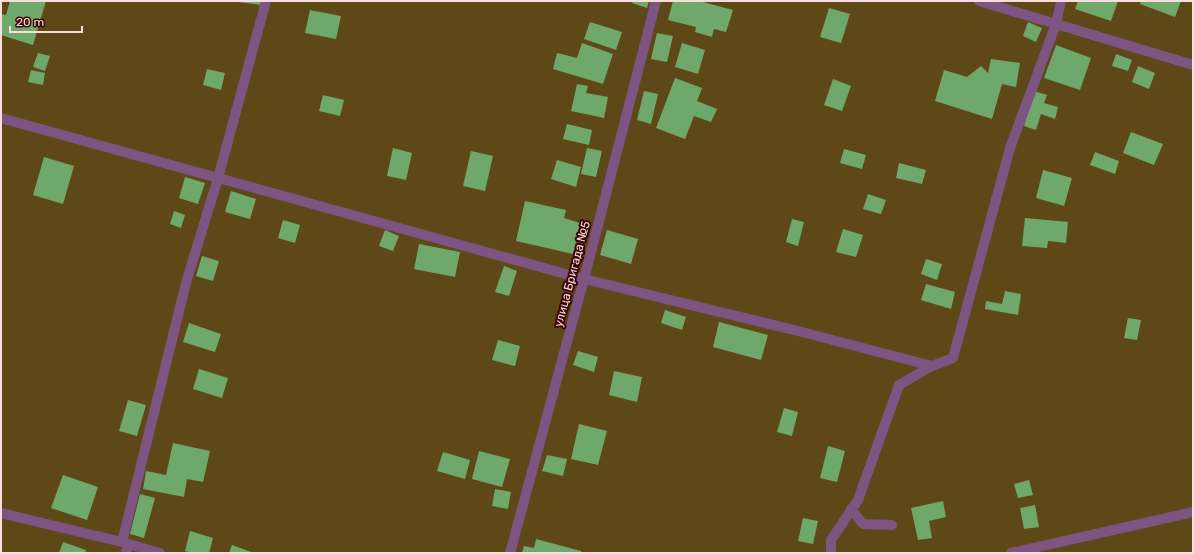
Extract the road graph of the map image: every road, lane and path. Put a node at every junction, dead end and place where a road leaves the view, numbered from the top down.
1 (266, 1) edge
2 (656, 1) edge
3 (979, 1) edge
4 (1061, 1) edge
5 (1056, 24) junction
6 (1193, 65) edge
7 (1, 118) edge
8 (218, 178) junction
9 (584, 279) junction
10 (932, 366) junction
11 (852, 509) junction
12 (1193, 512) edge
13 (1, 513) edge
14 (892, 525) dead end
15 (126, 547) edge
16 (160, 553) edge
17 (510, 553) edge
18 (830, 553) edge
19 (1011, 553) edge

1 - 8 lane
2 - 9 lane, улица Бригада №5
3 - 5 lane
4 - 5 lane
5 - 6 lane
5 - 10 lane
7 - 8 lane
8 - 9 lane
8 - 15 lane
9 - 10 lane
9 - 17 lane, улица Бригада №5
10 - 11 lane
11 - 14 lane
11 - 18 lane
12 - 19 lane
13 - 15 lane
15 - 16 lane

